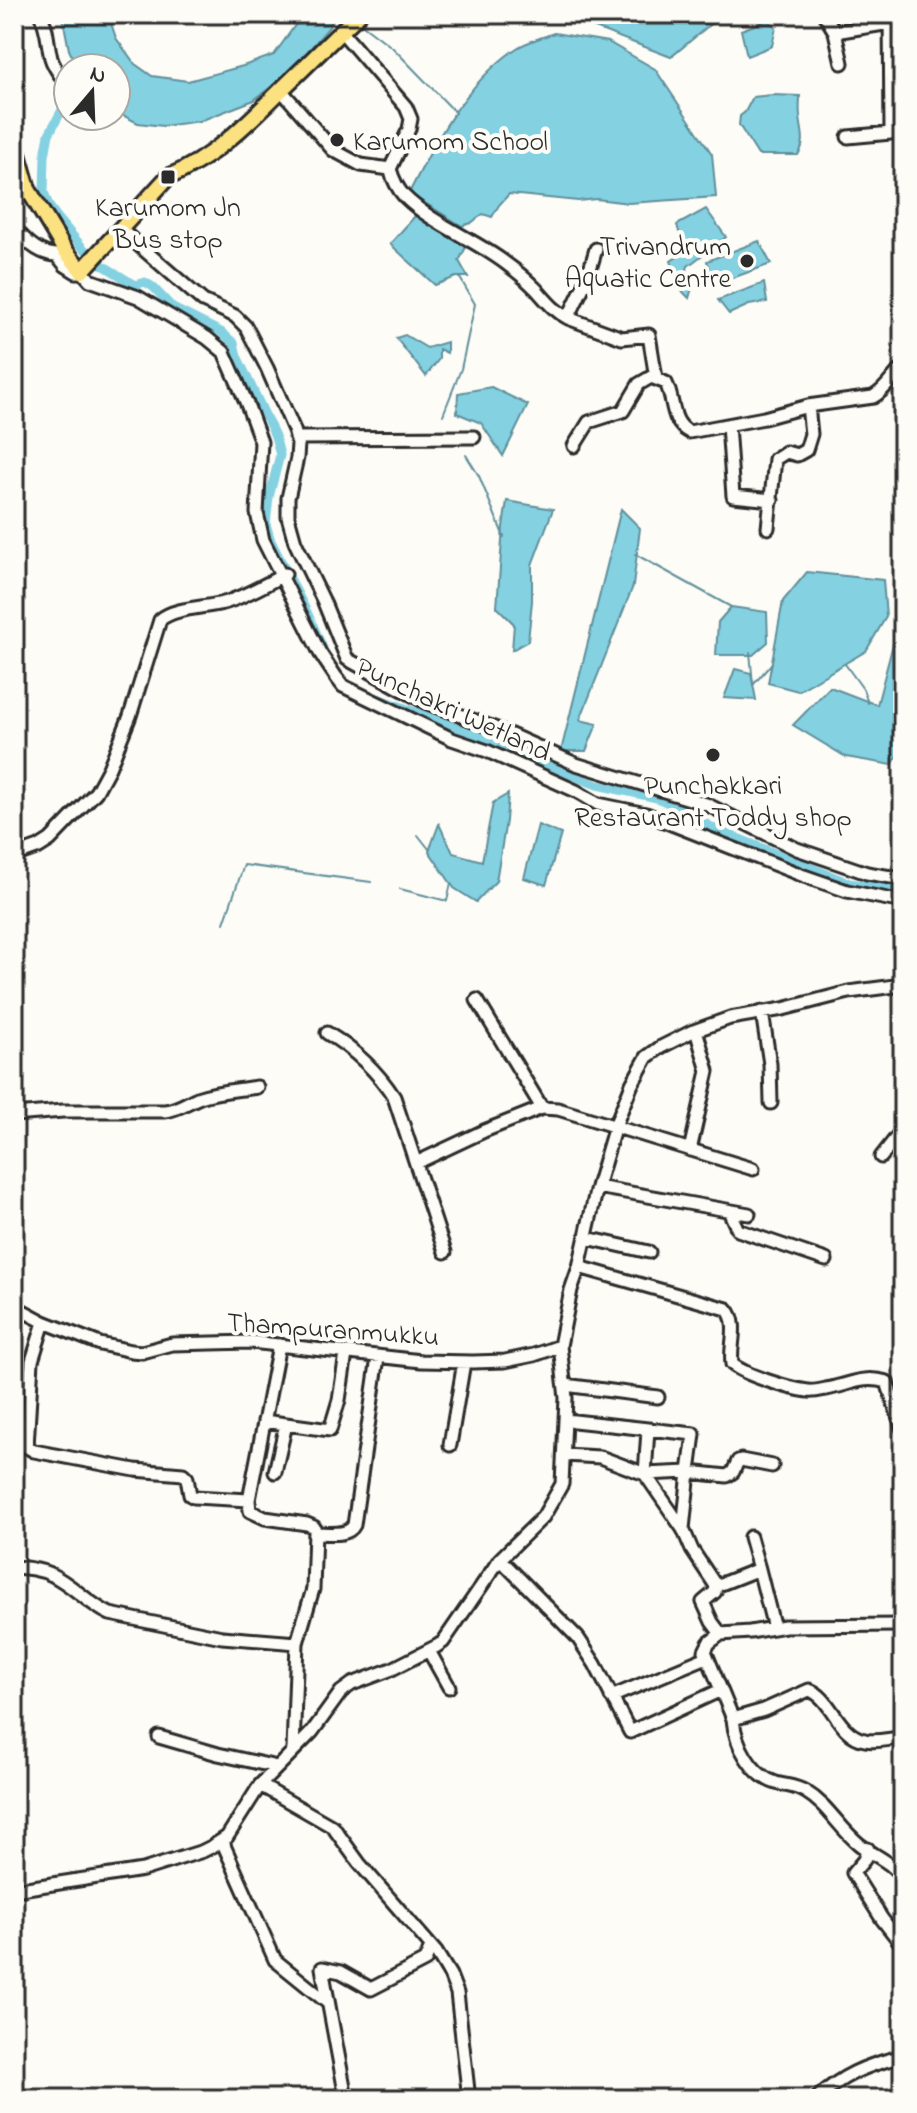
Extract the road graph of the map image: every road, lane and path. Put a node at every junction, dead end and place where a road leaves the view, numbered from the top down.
1 (40, 14) edge
2 (359, 14) edge
3 (824, 14) edge
4 (890, 18) edge
5 (341, 31) junction
6 (835, 32) junction
7 (52, 59) edge
8 (842, 63) dead end
9 (281, 90) junction
10 (848, 137) dead end
11 (14, 140) edge
12 (390, 169) junction
13 (14, 227) edge
14 (120, 229) junction
15 (596, 249) dead end
16 (82, 271) junction
17 (568, 318) junction
18 (903, 367) edge
19 (656, 378) junction
20 (808, 406) junction
21 (728, 425) junction
22 (474, 437) dead end
23 (296, 438) junction
24 (574, 446) dead end
25 (772, 500) junction
26 (768, 528) dead end
27 (283, 574) junction
28 (14, 856) edge
29 (903, 879) edge
30 (903, 902) edge
31 (903, 985) edge
32 (477, 1000) dead end
33 (762, 1012) junction
34 (696, 1030) junction
35 (327, 1033) dead end
36 (257, 1087) dead end
37 (771, 1103) dead end
38 (542, 1108) junction
39 (14, 1115) edge
40 (615, 1126) junction
41 (903, 1129) edge
42 (690, 1150) junction
43 (881, 1157) dead end
44 (416, 1163) junction
45 (753, 1169) dead end
46 (597, 1187) junction
47 (729, 1211) junction
48 (749, 1214) dead end
49 (587, 1238) junction
50 (445, 1252) dead end
51 (649, 1252) dead end
52 (826, 1260) dead end
53 (579, 1267) junction
54 (14, 1306) edge
55 (44, 1322) junction
56 (279, 1345) junction
57 (560, 1346) junction
58 (346, 1354) junction
59 (378, 1357) junction
60 (464, 1362) junction
61 (565, 1385) junction
62 (658, 1397) dead end
63 (565, 1420) junction
64 (264, 1421) junction
65 (286, 1424) junction
66 (648, 1430) junction
67 (903, 1430) edge
68 (450, 1445) dead end
69 (564, 1455) junction
70 (772, 1466) dead end
71 (275, 1472) dead end
72 (689, 1472) junction
73 (645, 1474) junction
74 (249, 1500) junction
75 (683, 1529) junction
76 (315, 1533) junction
77 (750, 1537) dead end
78 (500, 1559) junction
79 (14, 1567) edge
80 (759, 1569) junction
81 (716, 1586) junction
82 (903, 1625) edge
83 (774, 1628) junction
84 (721, 1634) junction
85 (297, 1643) junction
86 (429, 1651) junction
87 (707, 1657) junction
88 (449, 1687) dead end
89 (721, 1690) junction
90 (611, 1697) junction
91 (733, 1719) junction
92 (159, 1737) dead end
93 (903, 1738) edge
94 (293, 1750) junction
95 (277, 1767) junction
96 (260, 1785) junction
97 (222, 1841) junction
98 (868, 1849) junction
99 (903, 1878) edge
100 (14, 1890) edge
101 (903, 1946) edge
102 (431, 1947) junction
103 (328, 2003) junction
104 (903, 2059) edge
105 (344, 2096) edge
106 (356, 2099) edge
107 (469, 2099) edge
108 (816, 2099) edge

1 - 7 street
2 - 5 main road
3 - 6 street
4 - 6 street
4 - 10 street
5 - 9 main road
5 - 12 street
6 - 8 street
9 - 12 street
9 - 14 main road
11 - 16 main road
12 - 17 street
13 - 16 street, Punchakri Wetland
14 - 16 main road
14 - 23 street
15 - 17 street
16 - 27 street, Punchakri Wetland
17 - 19 street
18 - 20 street
19 - 21 street
19 - 24 street
20 - 21 street
20 - 25 street
21 - 25 street
22 - 23 street
23 - 29 street
25 - 26 street
27 - 28 street
27 - 30 street, Punchakri Wetland
31 - 33 street
32 - 38 street
33 - 34 street
33 - 37 street
34 - 40 street
34 - 42 street
35 - 44 street
36 - 39 street
38 - 40 street
38 - 44 street
40 - 42 street
40 - 46 street
41 - 43 street
42 - 45 street
44 - 50 street
46 - 47 street
46 - 49 street
47 - 48 street
47 - 52 street
49 - 51 street
49 - 53 street
53 - 57 street
53 - 67 street
54 - 55 street, Thampuranmukku
55 - 56 street, Thampuranmukku
55 - 74 street
56 - 58 street, Thampuranmukku
56 - 64 street
57 - 60 street, Thampuranmukku
57 - 61 street
58 - 59 street, Thampuranmukku
58 - 65 street
59 - 60 street, Thampuranmukku
59 - 76 street
60 - 68 street
61 - 62 street
61 - 63 street
63 - 66 street
63 - 69 street
64 - 65 street
64 - 74 street
65 - 71 street
66 - 72 street
66 - 73 street
69 - 73 street
69 - 78 street
70 - 72 street
72 - 73 street
72 - 75 street
73 - 75 street
74 - 76 street
75 - 81 street
76 - 85 street
77 - 80 street
78 - 86 street
78 - 90 street
79 - 85 street
80 - 81 street
80 - 83 street
81 - 84 street
82 - 83 street
83 - 84 street
84 - 87 street
85 - 94 street
86 - 88 street
86 - 94 street
87 - 89 street
87 - 90 street
89 - 90 street
89 - 91 street
91 - 93 street
91 - 98 street
92 - 95 street
94 - 95 street
95 - 96 street
96 - 97 street
96 - 102 street
97 - 100 street
97 - 103 street
98 - 99 street
98 - 101 street
102 - 103 street
102 - 107 street
103 - 105 street
104 - 108 street
105 - 106 street

